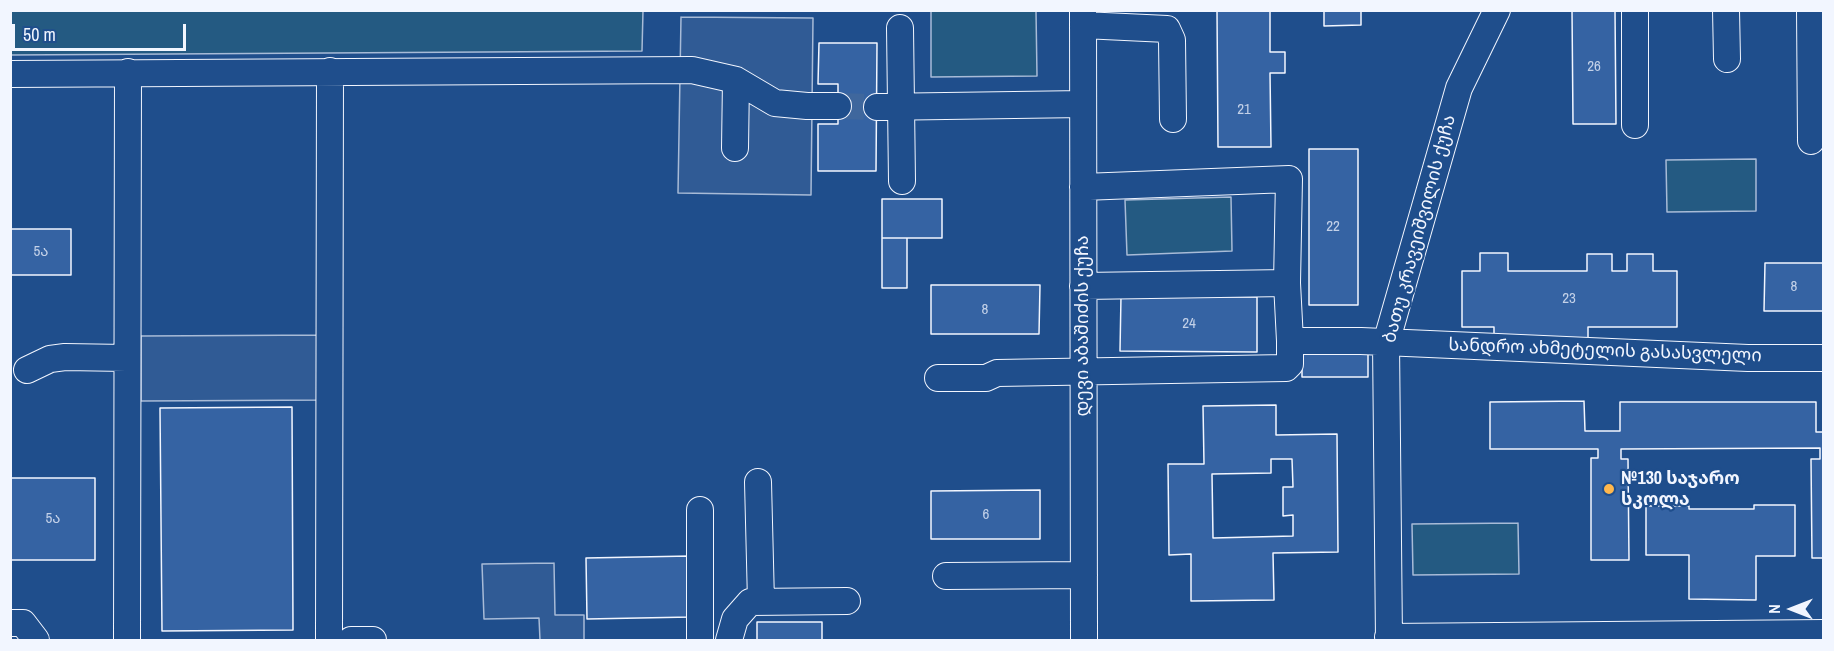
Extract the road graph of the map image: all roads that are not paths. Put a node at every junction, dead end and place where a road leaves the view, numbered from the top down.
1 (1497, 10) edge
2 (1635, 10) edge
3 (1726, 10) edge
4 (1810, 10) edge
5 (1083, 18) edge
6 (900, 28) dead end
7 (1727, 59) dead end
8 (330, 71) junction
9 (128, 72) junction
10 (10, 74) edge
11 (736, 80) junction
12 (1083, 104) junction
13 (838, 106) tunnel mouth
14 (889, 106) junction
15 (1173, 119) dead end
16 (1635, 125) dead end
17 (1810, 141) dead end
18 (735, 148) dead end
19 (902, 181) dead end
20 (1083, 187) junction
21 (1287, 283) junction
22 (1083, 286) junction
23 (1290, 341) junction
24 (1386, 343) junction
25 (126, 357) junction
26 (1824, 358) edge
27 (27, 370) dead end
28 (1083, 373) junction
29 (938, 378) dead end
30 (758, 482) dead end
31 (700, 510) dead end
32 (1084, 575) junction
33 (946, 576) dead end
34 (847, 601) dead end
35 (761, 602) junction
36 (10, 623) edge
37 (1824, 633) edge
38 (1746, 637) edge
39 (1594, 638) edge
40 (1388, 639) edge
41 (36, 640) edge
42 (127, 640) edge
43 (329, 640) edge
44 (351, 640) edge
45 (373, 640) edge
46 (700, 640) edge
47 (729, 640) edge
48 (1084, 640) edge

1 - 24 street, ბათუ კრავეიშვილის ქუჩა
2 - 16 street
3 - 7 street
4 - 17 street
5 - 12 street, დევი აბაშიძის ქუჩა
5 - 15 street
6 - 14 street
8 - 9 street
8 - 11 street
8 - 43 street
9 - 10 street
9 - 25 street
11 - 13 street
11 - 18 street
12 - 14 street
12 - 20 street, დევი აბაშიძის ქუჩა
14 - 19 street
20 - 21 street
20 - 22 street, დევი აბაშიძის ქუჩა
21 - 22 street
21 - 23 street
22 - 28 street, დევი აბაშიძის ქუჩა
23 - 24 street, სანდრო ახმეტელის გასასვლელი
23 - 28 street
24 - 26 street, სანდრო ახმეტელის გასასვლელი
24 - 40 street, ბათუ კრავეიშვილის ქუჩა
25 - 27 street
25 - 42 street
28 - 29 street
28 - 32 street, დევი აბაშიძის ქუჩა
30 - 35 street
31 - 46 street
32 - 33 street
32 - 48 street, დევი აბაშიძის ქუჩა
34 - 35 street
35 - 47 street
36 - 41 street
37 - 38 street, ბათუ კრავეიშვილის ქუჩა
38 - 39 street, ბათუ კრავეიშვილის ქუჩა
39 - 40 street, ბათუ კრავეიშვილის ქუჩა
44 - 45 street

